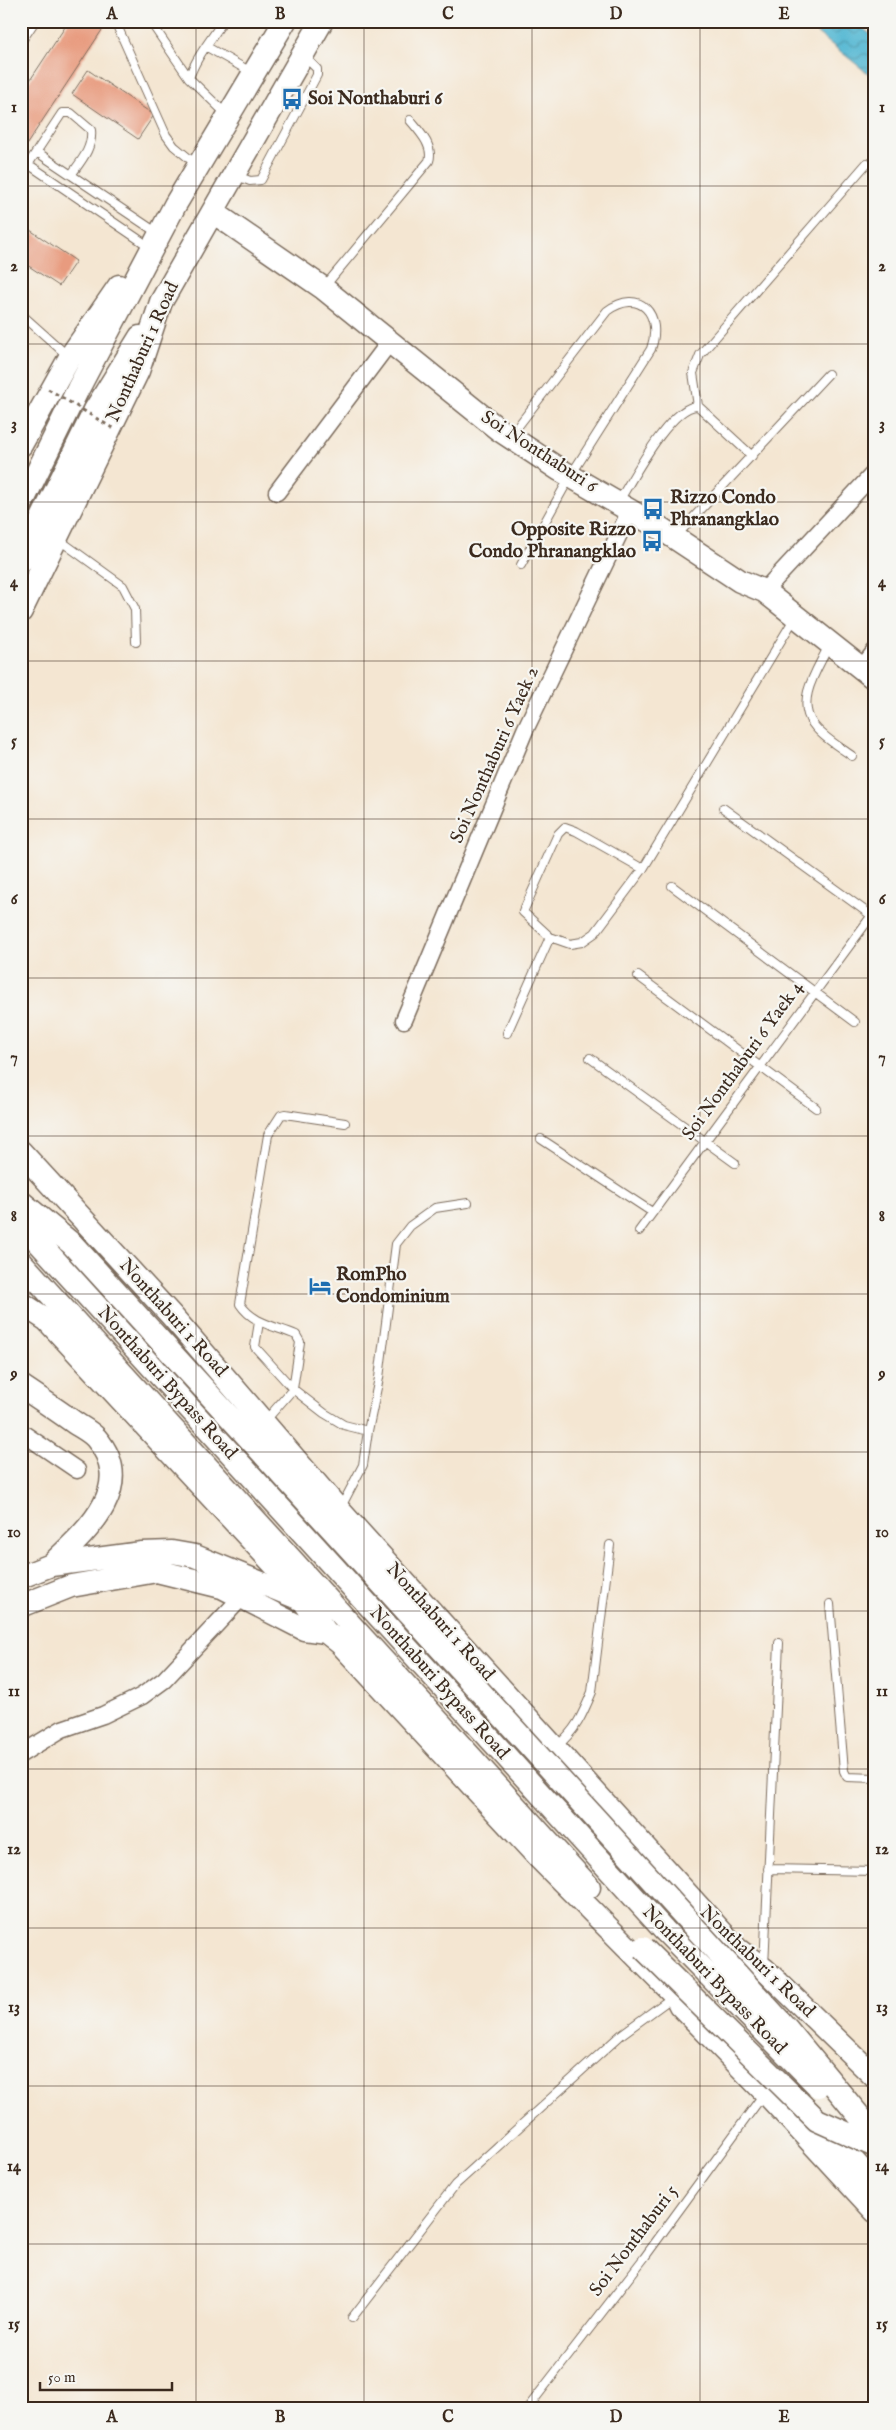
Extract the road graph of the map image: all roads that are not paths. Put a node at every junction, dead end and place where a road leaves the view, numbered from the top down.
1 (35, 21) edge
2 (115, 21) edge
3 (150, 21) edge
4 (223, 21) edge
5 (285, 21) edge
6 (322, 21) edge
7 (21, 42) edge
8 (207, 47) junction
9 (254, 73) junction
10 (189, 78) junction
11 (228, 116) junction
12 (410, 120) dead end
13 (37, 152) junction
14 (867, 163) dead end
15 (28, 164) junction
16 (198, 165) junction
17 (21, 175) edge
18 (71, 175) junction
19 (175, 206) junction
20 (212, 212) junction
21 (152, 239) junction
22 (324, 288) junction
23 (162, 302) junction
24 (21, 314) edge
25 (389, 343) junction
26 (70, 357) junction
27 (828, 374) dead end
28 (698, 406) junction
29 (510, 436) junction
30 (21, 445) edge
31 (752, 456) junction
32 (875, 472) edge
33 (571, 475) junction
34 (277, 492) dead end
35 (21, 505) edge
36 (624, 506) junction
37 (675, 538) junction
38 (58, 539) junction
39 (21, 562) edge
40 (521, 565) dead end
41 (764, 591) junction
42 (21, 611) edge
43 (795, 617) junction
44 (136, 642) dead end
45 (830, 643) junction
46 (870, 666) edge
47 (852, 756) dead end
48 (723, 808) dead end
49 (643, 870) junction
50 (672, 886) dead end
51 (874, 914) edge
52 (550, 937) junction
53 (638, 976) dead end
54 (815, 991) junction
55 (404, 1020) dead end
56 (855, 1022) dead end
57 (507, 1033) dead end
58 (590, 1058) dead end
59 (759, 1065) junction
60 (816, 1108) dead end
61 (345, 1123) dead end
62 (541, 1139) dead end
63 (706, 1140) junction
64 (21, 1152) edge
65 (735, 1163) dead end
66 (21, 1175) edge
67 (21, 1202) edge
68 (468, 1203) dead end
69 (652, 1212) junction
70 (21, 1223) edge
71 (638, 1231) dead end
72 (21, 1262) edge
73 (21, 1303) edge
74 (259, 1322) junction
75 (166, 1344) junction
76 (21, 1386) edge
77 (293, 1389) junction
78 (265, 1421) junction
79 (368, 1431) junction
80 (21, 1432) edge
81 (77, 1470) dead end
82 (339, 1510) junction
83 (610, 1545) dead end
84 (51, 1565) junction
85 (21, 1576) edge
86 (242, 1597) junction
87 (303, 1600) junction
88 (830, 1604) dead end
89 (21, 1606) edge
90 (326, 1632) junction
91 (779, 1643) dead end
92 (554, 1748) junction
93 (21, 1754) edge
94 (875, 1778) edge
95 (768, 1870) junction
96 (875, 1870) edge
97 (737, 1949) junction
98 (764, 1970) junction
99 (678, 2000) junction
100 (875, 2077) edge
101 (765, 2092) junction
102 (817, 2120) junction
103 (875, 2122) edge
104 (875, 2135) edge
105 (875, 2146) edge
106 (875, 2185) edge
107 (875, 2211) edge
108 (352, 2318) dead end
109 (527, 2409) edge

1 - 7 lane
2 - 16 lane
3 - 10 lane
4 - 8 lane
5 - 9 main road, Nonthaburi 1 Road
6 - 20 main road, Nonthaburi 1 Road
8 - 9 lane
8 - 10 lane
9 - 11 main road, Nonthaburi 1 Road
10 - 11 lane
11 - 16 main road, Nonthaburi 1 Road
12 - 22 lane
13 - 15 lane
13 - 18 lane
13 - 18 lane
14 - 28 lane
15 - 17 lane
15 - 21 lane
16 - 19 main road, Nonthaburi 1 Road
18 - 21 lane
19 - 21 main road
19 - 35 main road, Nonthaburi 1 Road
20 - 22 main road, Soi Nonthaburi 6
20 - 23 main road, Nonthaburi 1 Road
21 - 26 main road
22 - 25 main road, Soi Nonthaburi 6
23 - 38 main road, Nonthaburi 1 Road
23 - 39 main road
24 - 26 lane
25 - 29 main road, Soi Nonthaburi 6
25 - 34 street
26 - 30 main road
27 - 31 lane
28 - 31 lane
28 - 36 lane
29 - 33 main road, Soi Nonthaburi 6
29 - 33 lane
31 - 37 lane
32 - 41 street
33 - 36 main road, Soi Nonthaburi 6
33 - 40 lane
36 - 37 main road, Soi Nonthaburi 6
36 - 55 street, Soi Nonthaburi 6 Yaek 2
37 - 41 main road, Soi Nonthaburi 6
38 - 42 main road, Nonthaburi 1 Road
38 - 44 lane
41 - 43 main road, Soi Nonthaburi 6
43 - 45 main road, Soi Nonthaburi 6
43 - 49 lane
45 - 46 main road, Soi Nonthaburi 6
45 - 47 lane
48 - 51 lane
49 - 52 lane
49 - 52 lane
50 - 54 lane
51 - 54 lane, Soi Nonthaburi 6 Yaek 4
52 - 57 lane
53 - 59 lane
54 - 56 lane
54 - 59 lane, Soi Nonthaburi 6 Yaek 4
58 - 63 lane
59 - 60 lane
59 - 63 lane, Soi Nonthaburi 6 Yaek 4
61 - 74 lane
62 - 69 lane
63 - 65 lane
63 - 69 lane, Soi Nonthaburi 6 Yaek 4
64 - 78 main road, Nonthaburi 1 Road
66 - 75 main road
67 - 75 main road
68 - 79 lane
69 - 71 lane, Soi Nonthaburi 6 Yaek 4
70 - 103 main road, Nonthaburi Bypass Road, bridge
72 - 102 main road, Nonthaburi Bypass Road, bridge
73 - 87 main road
74 - 77 lane
74 - 77 lane
75 - 104 main road, bridge
76 - 84 main road
77 - 78 lane
77 - 79 lane
78 - 82 main road, Nonthaburi 1 Road
79 - 82 lane
80 - 81 street
82 - 92 main road, Nonthaburi 1 Road
83 - 92 lane
84 - 85 main road
84 - 87 main road
86 - 89 main road
86 - 90 main road
86 - 93 street
87 - 90 main road
88 - 94 lane
90 - 99 main road
91 - 95 lane
92 - 97 main road, Nonthaburi 1 Road
95 - 96 lane
95 - 98 lane
97 - 98 main road, Nonthaburi 1 Road
97 - 99 main road
98 - 100 main road, Nonthaburi 1 Road
99 - 101 main road
99 - 108 lane
101 - 107 main road
101 - 109 lane, Soi Nonthaburi 5
102 - 105 main road, Nonthaburi Bypass Road, bridge
102 - 106 main road

